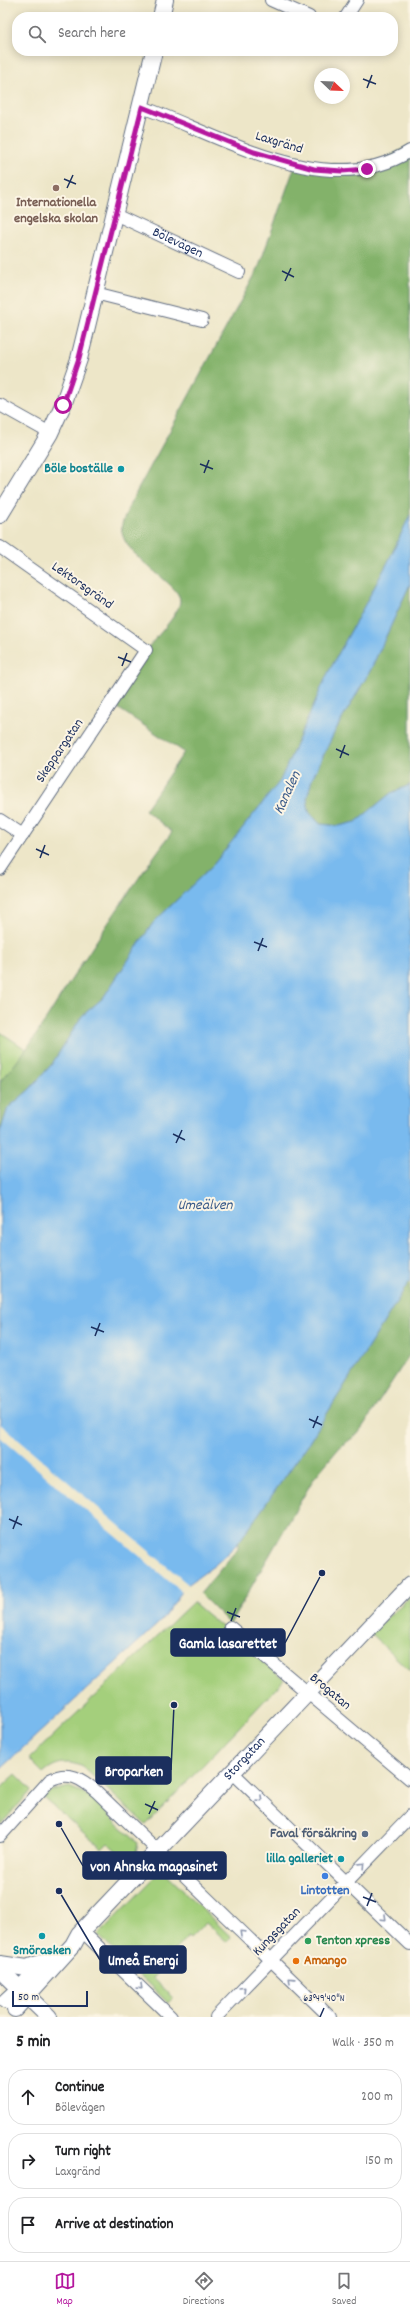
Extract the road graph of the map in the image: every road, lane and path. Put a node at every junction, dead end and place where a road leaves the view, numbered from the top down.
1 (165, 0) edge
2 (271, 0) edge
3 (357, 0) edge
4 (162, 12) edge
5 (298, 12) edge
6 (349, 12) edge
7 (153, 56) edge
8 (142, 107) junction
9 (410, 151) edge
10 (115, 214) junction
11 (239, 272) dead end
12 (95, 293) junction
13 (202, 320) dead end
14 (0, 405) edge
15 (50, 433) junction
16 (0, 514) edge
17 (0, 547) edge
18 (146, 650) joint
19 (0, 820) edge
20 (23, 835) junction
21 (0, 869) edge
22 (410, 1585) edge
23 (230, 1627) dead end
24 (308, 1694) junction
25 (232, 1772) junction
26 (410, 1779) edge
27 (410, 1816) edge
28 (0, 1836) edge
29 (158, 1851) junction
30 (346, 1882) junction
31 (81, 1932) junction
32 (410, 1944) edge
33 (51, 1959) junction
34 (270, 1960) junction
35 (0, 1964) edge
36 (0, 1970) edge
37 (14, 2004) edge
38 (38, 2017) edge
39 (49, 2017) edge
40 (171, 2017) edge
41 (216, 2017) edge
42 (330, 2017) edge

1 - 4 street
2 - 5 street
3 - 6 street
7 - 8 street
8 - 9 street, Laxgränd
8 - 10 street
10 - 11 street, Bölevägen
10 - 12 street
12 - 13 street
12 - 15 street
14 - 15 street
15 - 16 street
17 - 18 street, Lektorsgränd
18 - 20 street, Skeppargatan
19 - 20 street
20 - 21 street, Skeppargatan
22 - 24 street, Storgatan
23 - 24 street, Brogatan
24 - 25 street, Storgatan
24 - 26 street, Brogatan
25 - 29 street, Storgatan
25 -> 30 street
30 -> 27 street, Kungsgatan
28 - 29 street
29 - 31 street, Storgatan
34 -> 29 street
30 -> 32 street
30 - 34 street, Kungsgatan
31 - 33 street, Storgatan
31 - 37 street, Storgatan
31 -> 40 street
33 - 35 street, Storgatan
33 - 37 street, Storgatan
41 -> 34 street, Kungsgatan
42 -> 34 street
36 - 37 street
37 - 38 street
37 - 39 street

